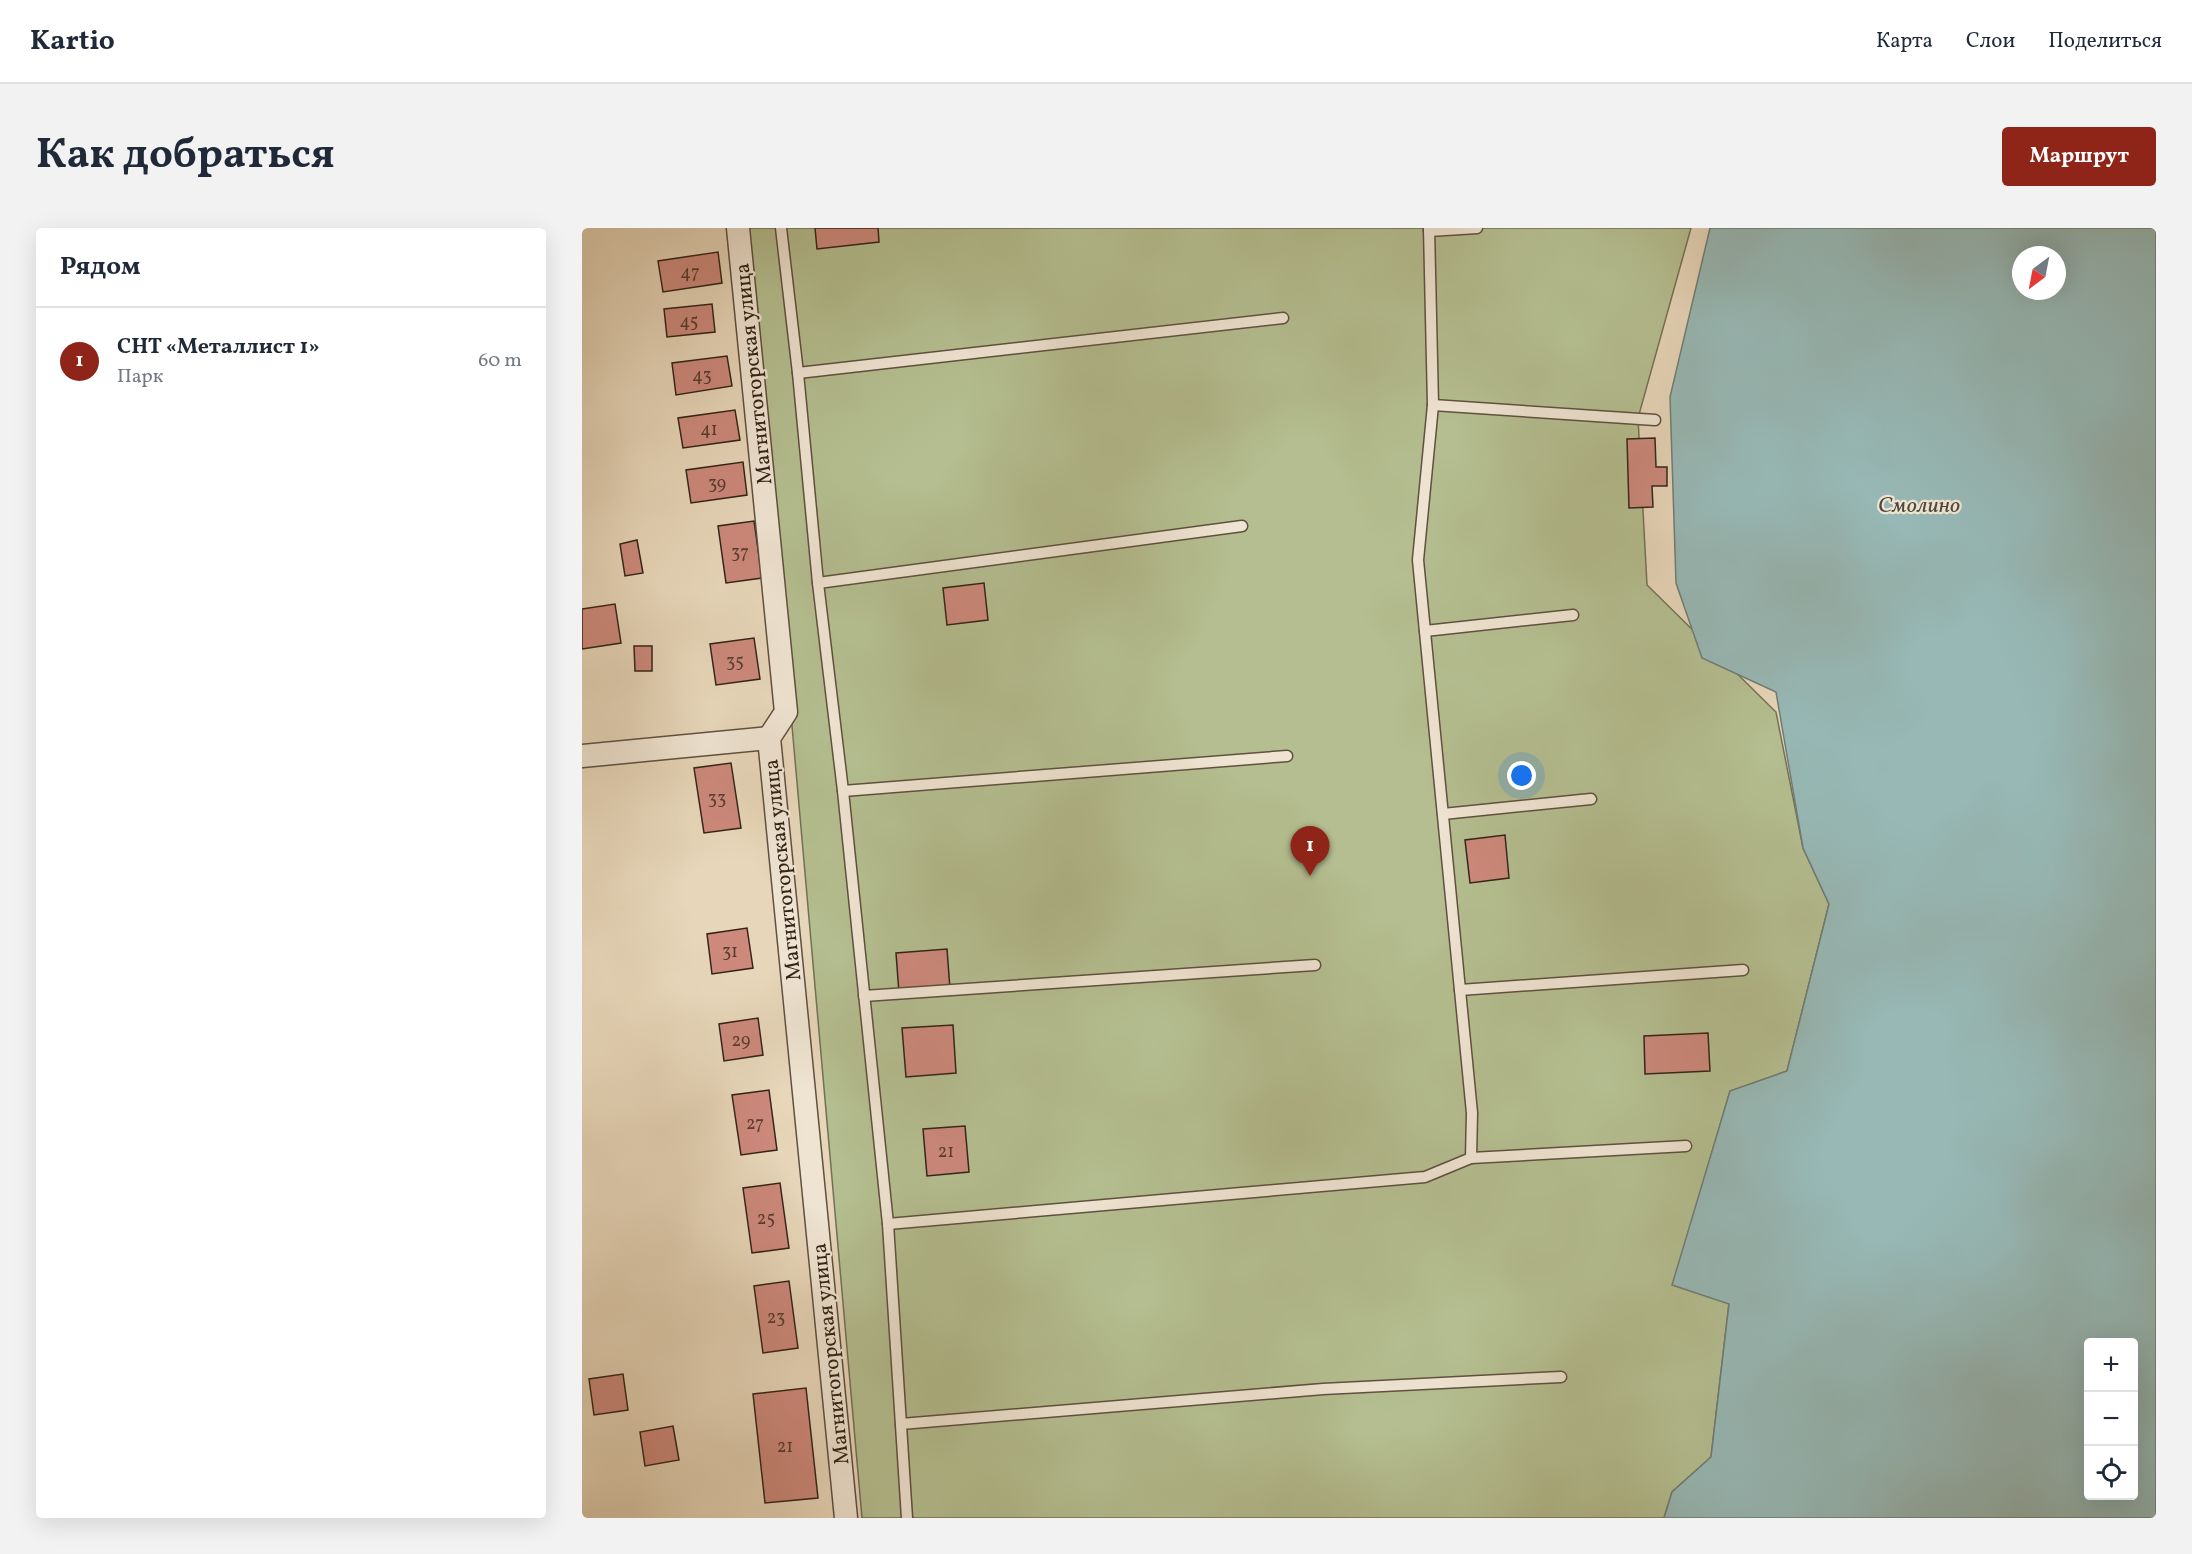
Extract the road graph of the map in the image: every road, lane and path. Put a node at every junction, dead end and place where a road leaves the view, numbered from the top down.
1 (738, 228) edge
2 (781, 228) edge
3 (1476, 228) edge
4 (1429, 230) edge
5 (1283, 318) dead end
6 (798, 373) junction
7 (1433, 405) junction
8 (1655, 420) dead end
9 (1242, 526) dead end
10 (818, 584) junction
11 (1573, 615) dead end
12 (1425, 631) junction
13 (769, 738) junction
14 (582, 756) edge
15 (1287, 756) dead end
16 (843, 791) junction
17 (1591, 799) dead end
18 (1443, 814) junction
19 (1315, 966) dead end
20 (1743, 970) dead end
21 (1460, 990) junction
22 (864, 996) junction
23 (1686, 1146) dead end
24 (1471, 1158) junction
25 (888, 1224) junction
26 (1561, 1377) dead end
27 (901, 1424) junction
28 (846, 1518) edge
29 (907, 1518) edge

1 - 13 street, Магнитогорская улица
2 - 6 lane
3 - 4 lane
4 - 7 lane
5 - 6 lane
6 - 10 lane
7 - 8 lane
7 - 12 lane
9 - 10 lane
10 - 16 lane
11 - 12 lane
12 - 18 lane
13 - 14 street
13 - 28 street, Магнитогорская улица
15 - 16 lane
16 - 22 lane
17 - 18 lane
18 - 21 lane
19 - 22 lane
20 - 21 lane
21 - 24 lane
22 - 25 lane
23 - 24 lane
24 - 25 lane
25 - 27 lane
26 - 27 lane
27 - 29 lane

